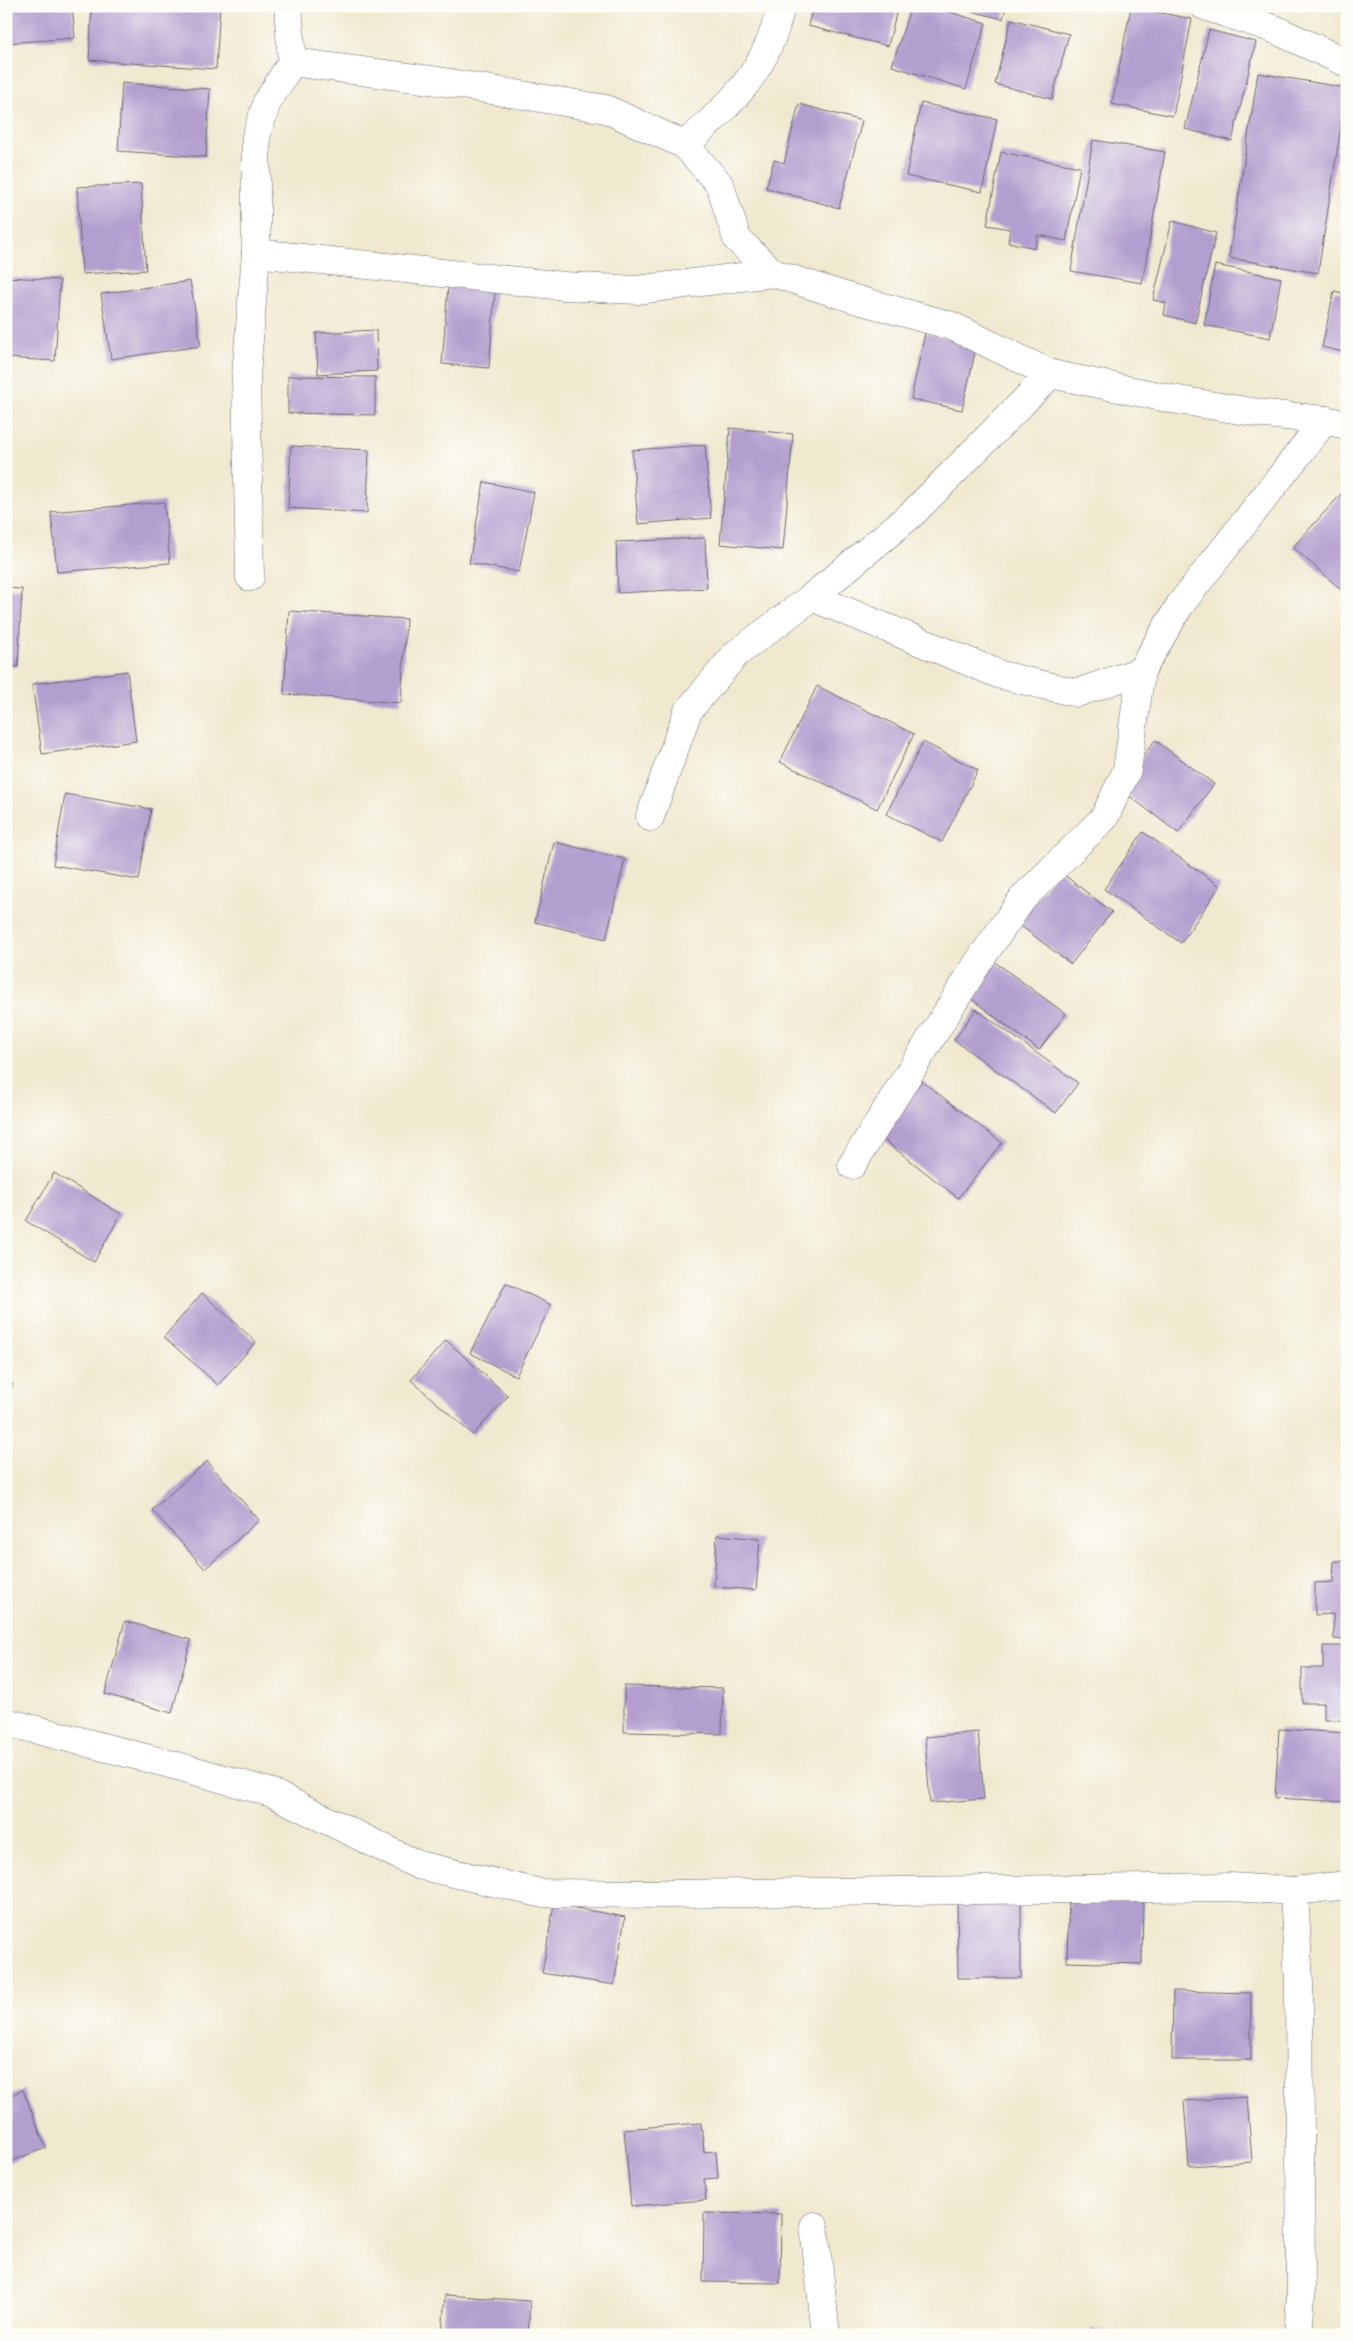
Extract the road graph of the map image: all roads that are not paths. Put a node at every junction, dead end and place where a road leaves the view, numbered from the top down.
1 (288, 6) edge
2 (781, 6) edge
3 (1204, 6) edge
4 (292, 62) junction
5 (1347, 63) edge
6 (685, 145) junction
7 (256, 253) junction
8 (774, 273) junction
9 (1051, 374) junction
10 (1336, 422) edge
11 (250, 576) dead end
12 (812, 597) junction
13 (1141, 671) junction
14 (650, 816) dead end
15 (852, 1166) dead end
16 (6, 1722) edge
17 (1347, 1885) edge
18 (1294, 1891) junction
19 (814, 2226) dead end
20 (826, 2335) edge
21 (1298, 2335) edge

1 - 4 street
2 - 6 street
3 - 5 street
4 - 6 street
4 - 7 street
6 - 8 street
7 - 8 street
7 - 11 street
8 - 9 street
9 - 10 street
9 - 12 street
10 - 13 street
12 - 13 street
12 - 14 street
13 - 15 street
16 - 18 street
17 - 18 street
18 - 21 street
19 - 20 street

